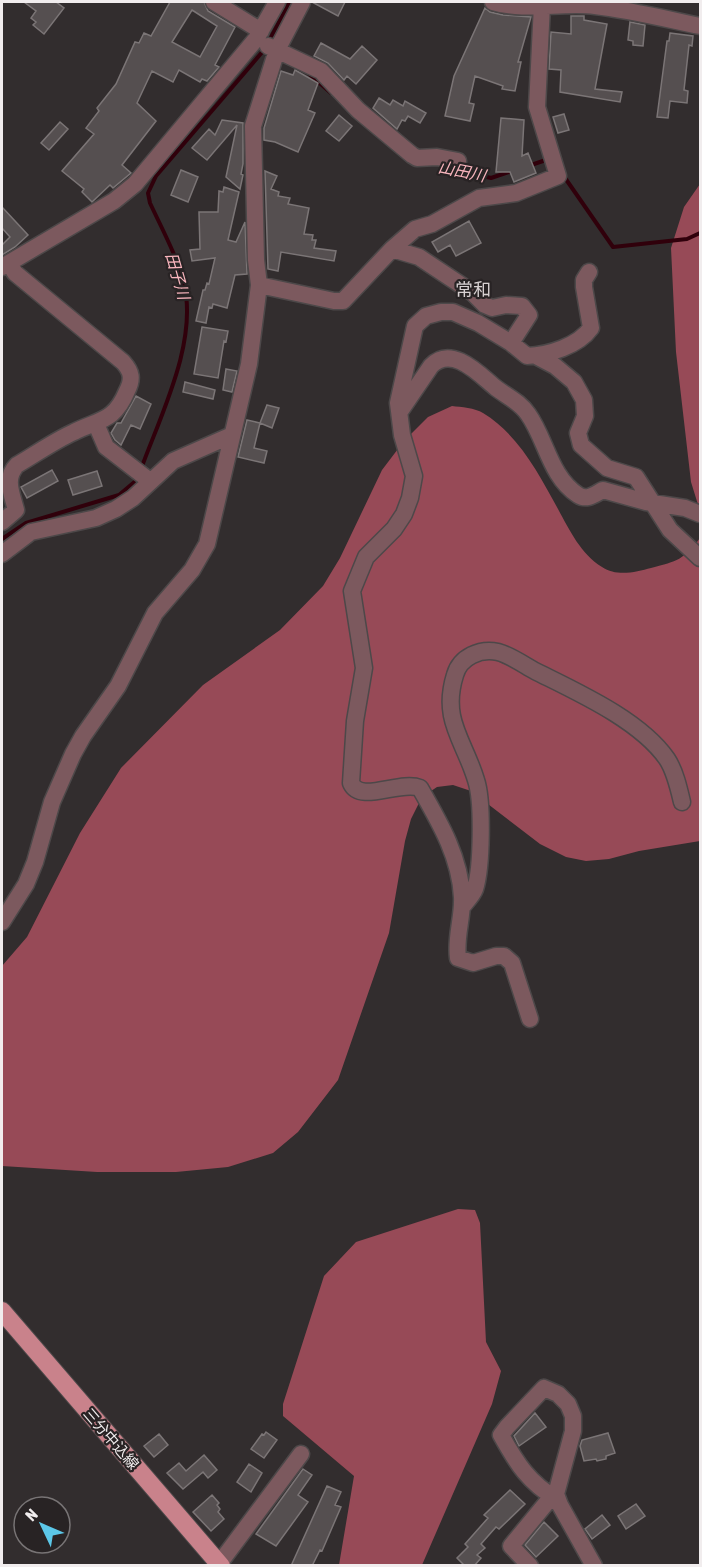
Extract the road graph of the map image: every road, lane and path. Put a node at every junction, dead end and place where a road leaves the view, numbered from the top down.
1 (214, 2) edge
2 (277, 2) edge
3 (302, 2) edge
4 (493, 2) edge
5 (542, 5) junction
6 (700, 26) edge
7 (265, 42) junction
8 (458, 161) dead end
9 (392, 249) junction
10 (5, 265) edge
11 (589, 272) dead end
12 (259, 285) junction
13 (511, 343) junction
14 (536, 356) junction
15 (398, 413) junction
16 (96, 424) junction
17 (232, 435) junction
18 (148, 480) junction
19 (652, 503) junction
20 (700, 514) edge
21 (2, 522) edge
22 (2, 554) edge
23 (700, 558) edge
24 (682, 802) dead end
25 (462, 907) junction
26 (2, 922) edge
27 (530, 1019) dead end
28 (2, 1311) edge
29 (301, 1454) dead end
30 (558, 1500) junction
31 (220, 1565) edge
32 (530, 1566) edge
33 (594, 1566) edge

1 - 7 street
2 - 7 street
3 - 7 street
4 - 5 street
5 - 6 street
5 - 9 street
7 - 8 street
7 - 10 street
7 - 12 street
9 - 12 street
9 - 13 street
10 - 16 street
11 - 14 street
12 - 17 street
13 - 14 street
13 - 15 street
14 - 19 street
15 - 19 street
15 - 25 street
16 - 18 street
16 - 21 street
17 - 18 street
17 - 26 street
18 - 22 street
19 - 20 street
19 - 23 street
24 - 25 street
25 - 27 street
28 - 31 main road, 三分中込線
29 - 31 street
30 - 30 street
30 - 32 street
30 - 33 street

